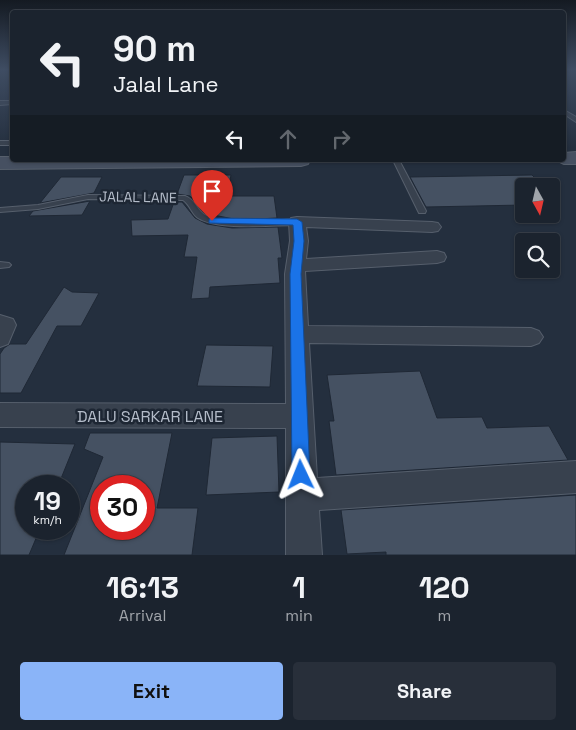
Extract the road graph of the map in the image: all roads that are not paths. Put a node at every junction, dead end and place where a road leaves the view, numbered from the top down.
1 (100, 162) edge
2 (397, 162) edge
3 (0, 163) edge
4 (0, 210) edge
5 (422, 211) dead end
6 (297, 222) junction
7 (432, 227) dead end
8 (437, 257) dead end
9 (296, 266) junction
10 (0, 323) edge
11 (297, 334) junction
12 (531, 337) dead end
13 (0, 338) edge
14 (0, 415) edge
15 (300, 416) junction
16 (576, 477) edge
17 (302, 495) junction
18 (304, 555) edge

1 - 3 street
2 - 5 lane
4 - 6 lane, JALAL LANE
6 - 7 street
6 - 9 street
8 - 9 street
9 - 11 street
10 - 13 street
11 - 12 street
11 - 15 street
14 - 15 street, DALU SARKAR LANE
15 - 17 street
16 - 17 street
17 - 18 street

